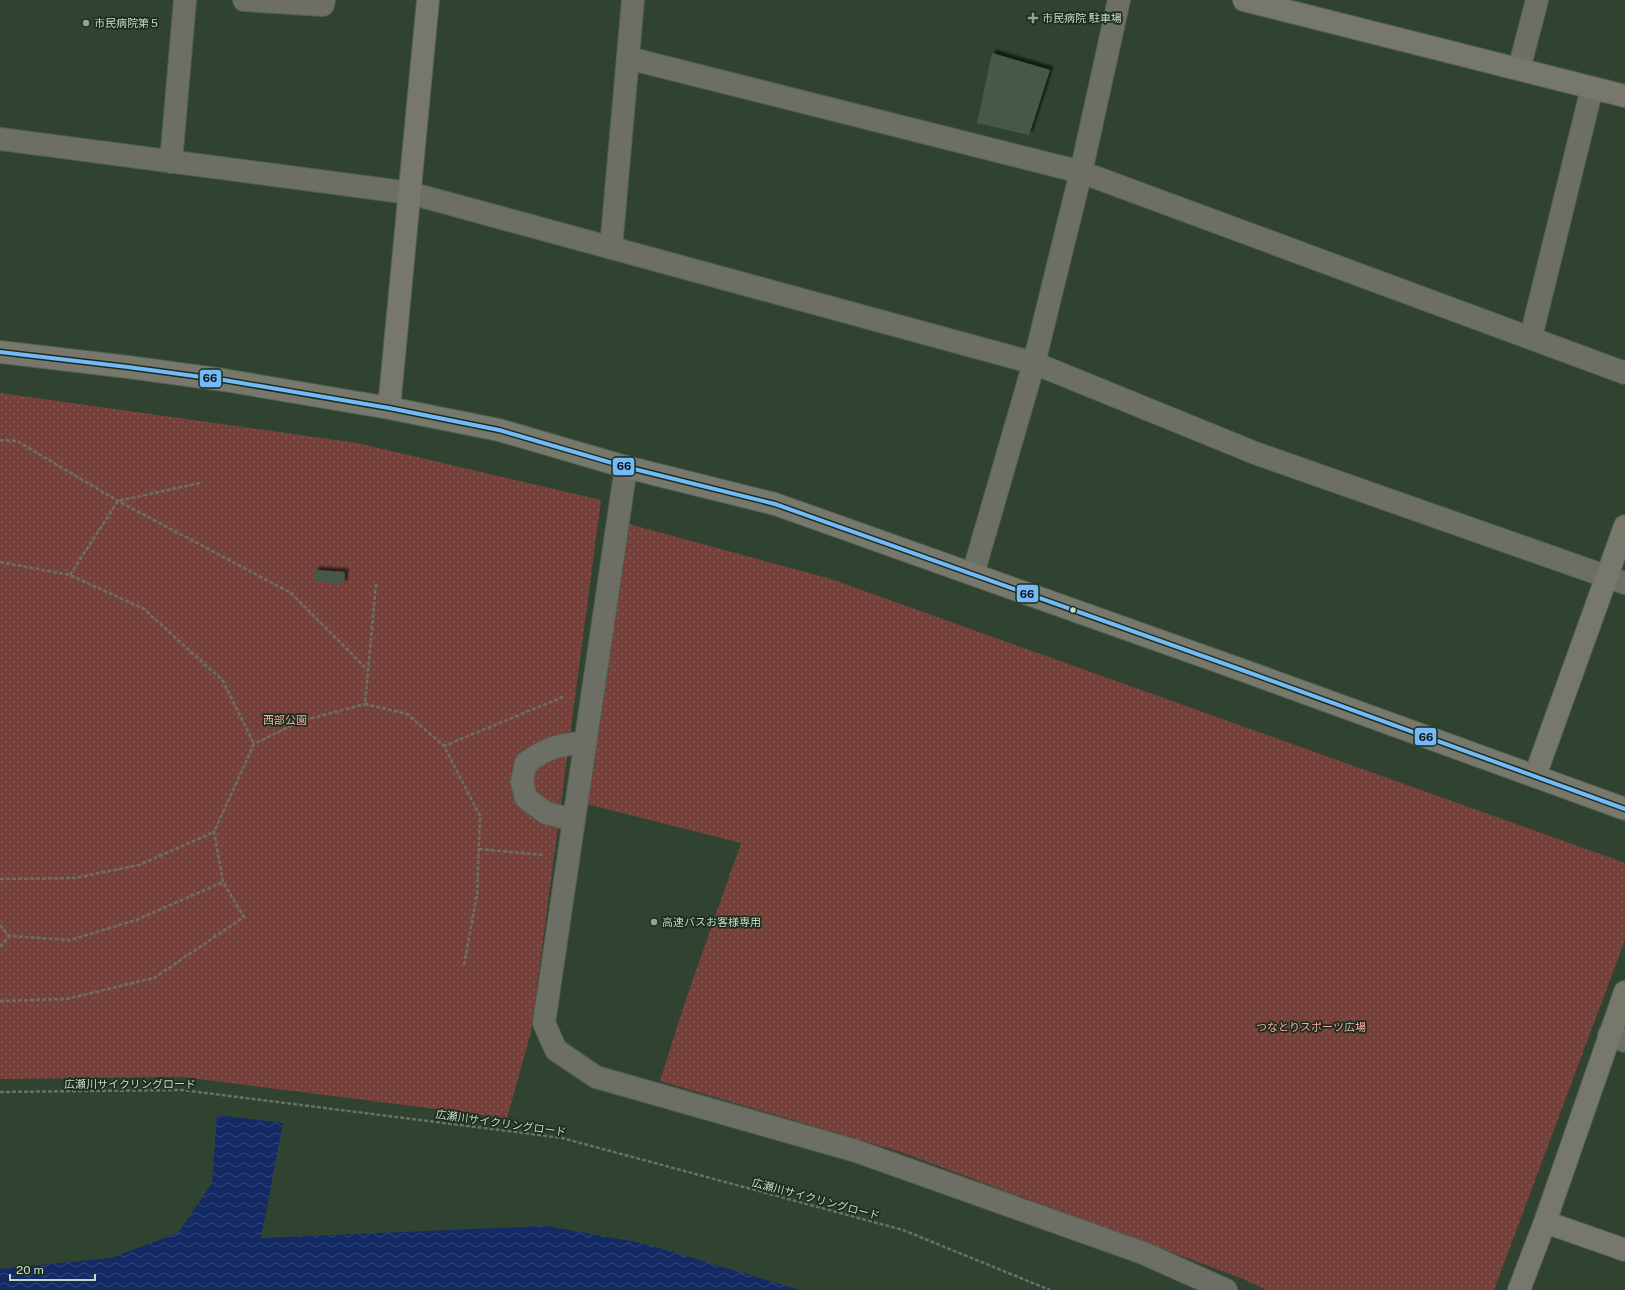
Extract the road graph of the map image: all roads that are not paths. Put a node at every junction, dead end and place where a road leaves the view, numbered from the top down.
1 (185, 0) edge
2 (244, 0) edge
3 (324, 0) edge
4 (428, 0) edge
5 (633, 0) edge
6 (1119, 0) edge
7 (1244, 0) edge
8 (1536, 0) edge
9 (628, 58) junction
10 (1520, 69) junction
11 (1592, 88) junction
12 (1625, 96) edge
13 (0, 139) edge
14 (171, 162) junction
15 (1081, 172) junction
16 (410, 193) junction
17 (611, 248) junction
18 (1531, 338) junction
19 (0, 352) edge
20 (1034, 363) junction
21 (1625, 373) edge
22 (389, 408) junction
23 (626, 467) junction
24 (1625, 526) edge
25 (973, 574) junction
26 (1616, 580) edge
27 (586, 742) junction
28 (1535, 776) junction
29 (1625, 809) edge
30 (574, 820) junction
31 (1625, 992) edge
32 (1617, 1038) edge
33 (1545, 1222) junction
34 (1625, 1250) edge
35 (1226, 1290) edge
36 (1519, 1290) edge

1 - 14 street
2 - 3 street
4 - 16 street
5 - 9 street
6 - 15 street
7 - 10 street
8 - 10 street
9 - 15 street
9 - 17 street
10 - 11 street
11 - 12 street
11 - 18 street
13 - 14 street
14 - 16 street
15 - 18 street
15 - 20 street
16 - 17 street
16 - 22 street
17 - 20 street
18 - 21 street
19 - 22 street
20 - 25 street
20 - 26 street
22 - 23 street
23 - 25 street
23 - 27 street
24 - 26 street
25 - 28 street
26 - 28 street
27 - 30 street
27 - 30 street
28 - 29 street
30 - 35 street
31 - 32 street
32 - 33 street
33 - 34 street
33 - 36 street

